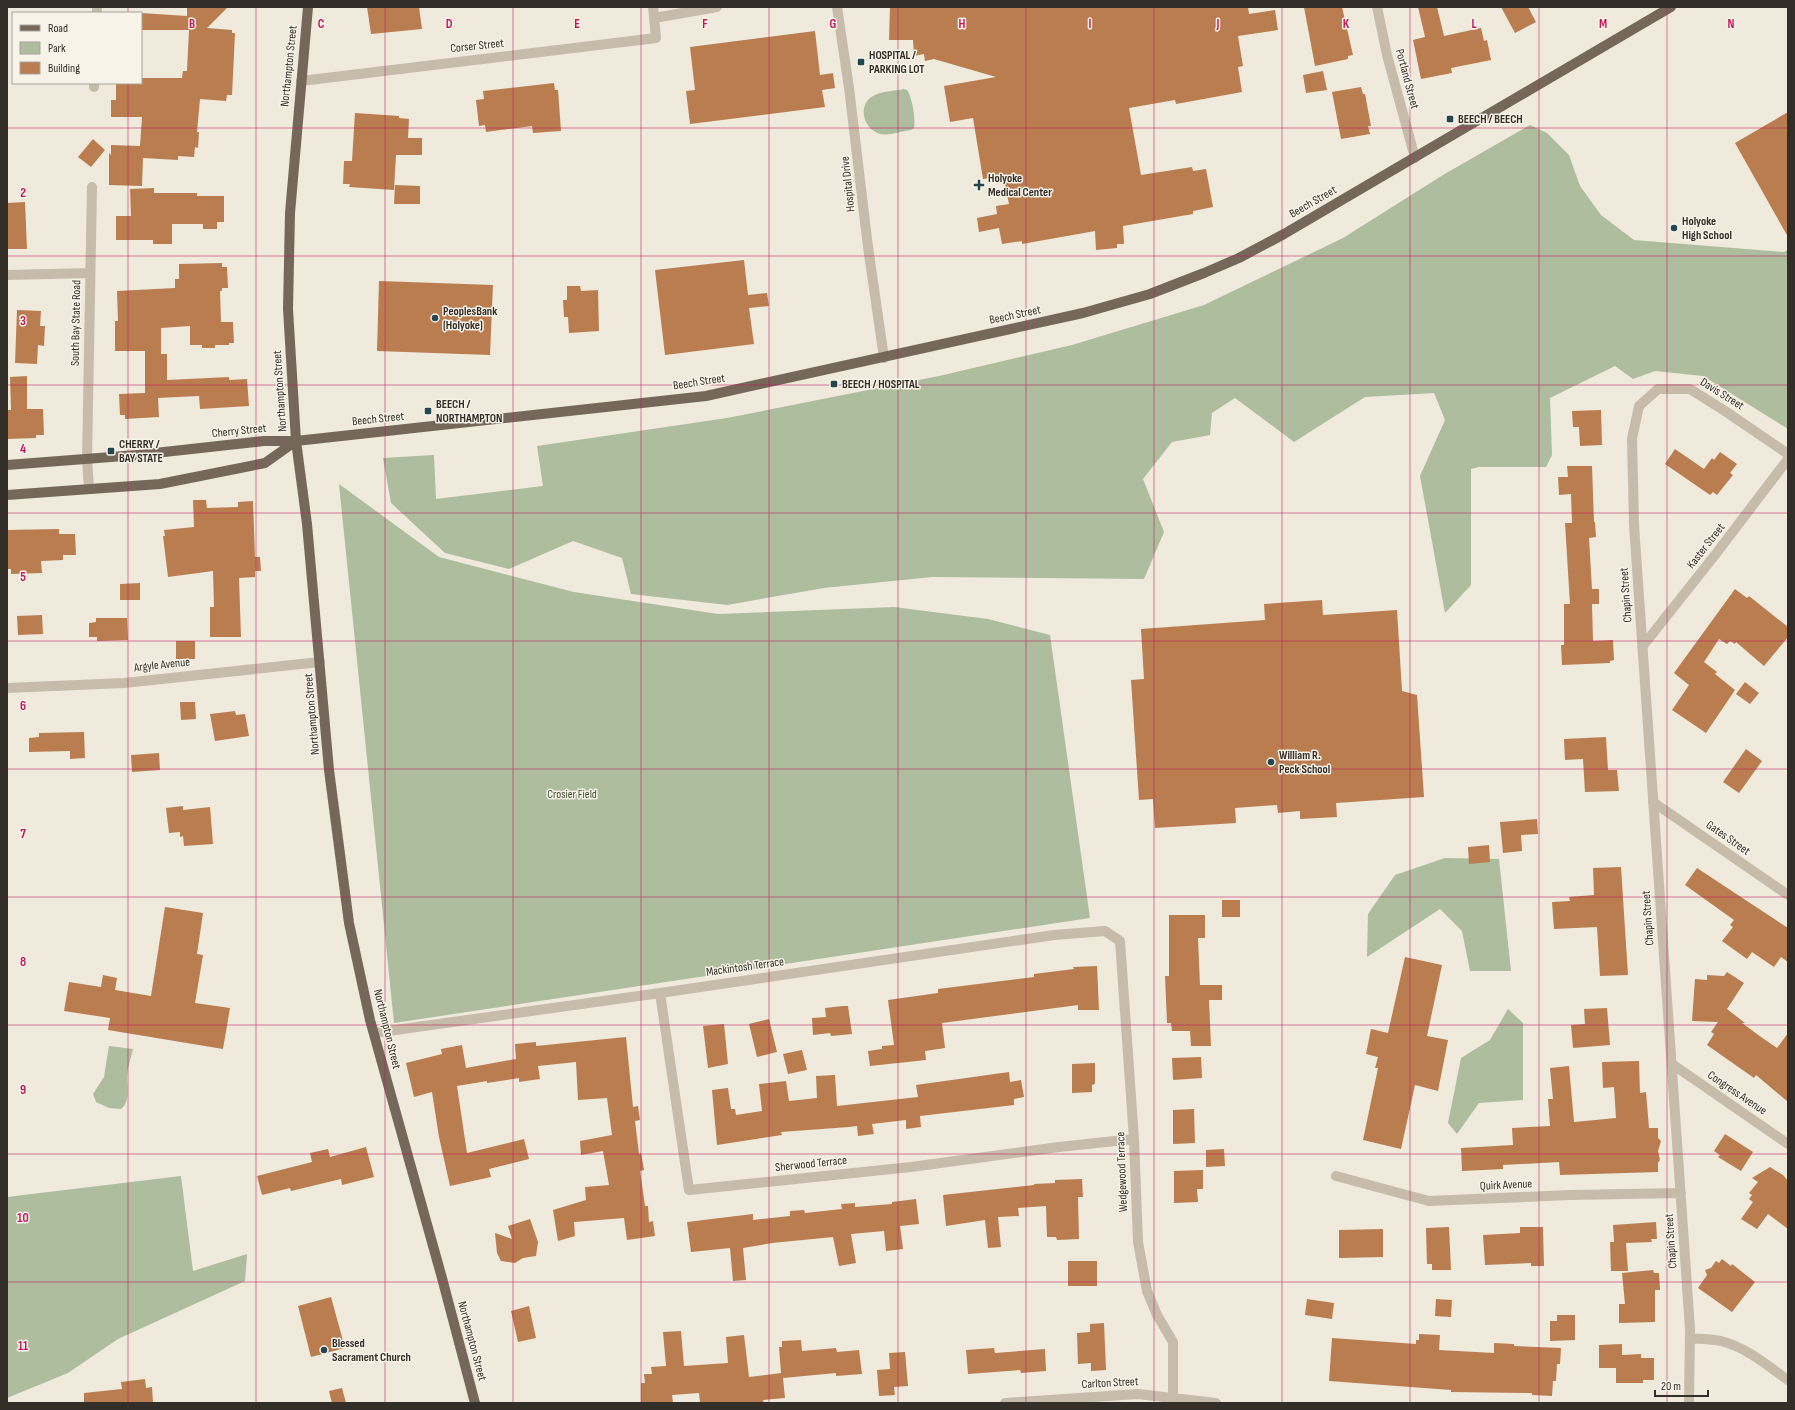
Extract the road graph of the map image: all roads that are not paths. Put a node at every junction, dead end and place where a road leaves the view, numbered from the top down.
1 (308, 7) edge
2 (653, 7) edge
3 (717, 7) edge
4 (837, 7) edge
5 (1377, 7) edge
6 (1671, 7) edge
7 (654, 18) junction
8 (301, 80) junction
9 (1415, 158) junction
10 (92, 187) dead end
11 (90, 274) junction
12 (7, 275) edge
13 (884, 358) junction
14 (1634, 431) joint
15 (296, 441) junction
16 (1788, 454) edge
17 (87, 459) junction
18 (1788, 459) edge
19 (7, 465) edge
20 (89, 489) junction
21 (7, 495) edge
22 (1642, 647) junction
23 (320, 662) junction
24 (7, 688) edge
25 (1653, 802) junction
26 (1788, 895) edge
27 (1118, 940) joint
28 (660, 993) junction
29 (374, 1033) junction
30 (1672, 1064) junction
31 (1134, 1139) junction
32 (1788, 1144) edge
33 (1336, 1176) dead end
34 (1681, 1193) junction
35 (1690, 1338) junction
36 (1788, 1380) edge
37 (1173, 1400) edge
38 (475, 1403) edge
39 (1005, 1403) edge
40 (1216, 1403) edge
41 (1689, 1403) edge

1 - 8 main road, Northampton Street
2 - 7 street
3 - 7 street
4 - 13 street, Hospital Drive
5 - 9 street, Portland Street
6 - 9 main road, Beech Street
7 - 8 street, Corser Street
8 - 15 main road, Northampton Street
9 - 13 main road, Beech Street
10 - 11 street, South Bay State Road
11 - 12 street
11 - 17 street, South Bay State Road
13 - 15 main road, Beech Street
14 - 16 street, Davis Street
14 - 22 street, Chapin Street
15 - 17 main road, Cherry Street
15 - 20 main road
15 - 23 main road, Northampton Street
17 - 19 main road, Cherry Street
17 - 20 street, South Bay State Road
18 - 22 street, Kaster Street
20 - 21 main road
22 - 25 street, Chapin Street
23 - 24 street, Argyle Avenue
23 - 29 main road, Northampton Street
25 - 26 street, Gates Street
25 - 30 street, Chapin Street
27 - 28 street, Mackintosh Terrace
27 - 31 street, Wedgewood Terrace
28 - 29 street, Mackintosh Terrace
28 - 31 street, Sherwood Terrace
29 - 38 main road, Northampton Street
30 - 32 street, Congress Avenue
30 - 34 street, Chapin Street
31 - 37 street, Wedgewood Terrace
33 - 34 street, Quirk Avenue
34 - 35 street, Chapin Street
35 - 36 street
35 - 41 street, Chapin Street
37 - 39 street, Carlton Street
37 - 40 street, Carlton Street

